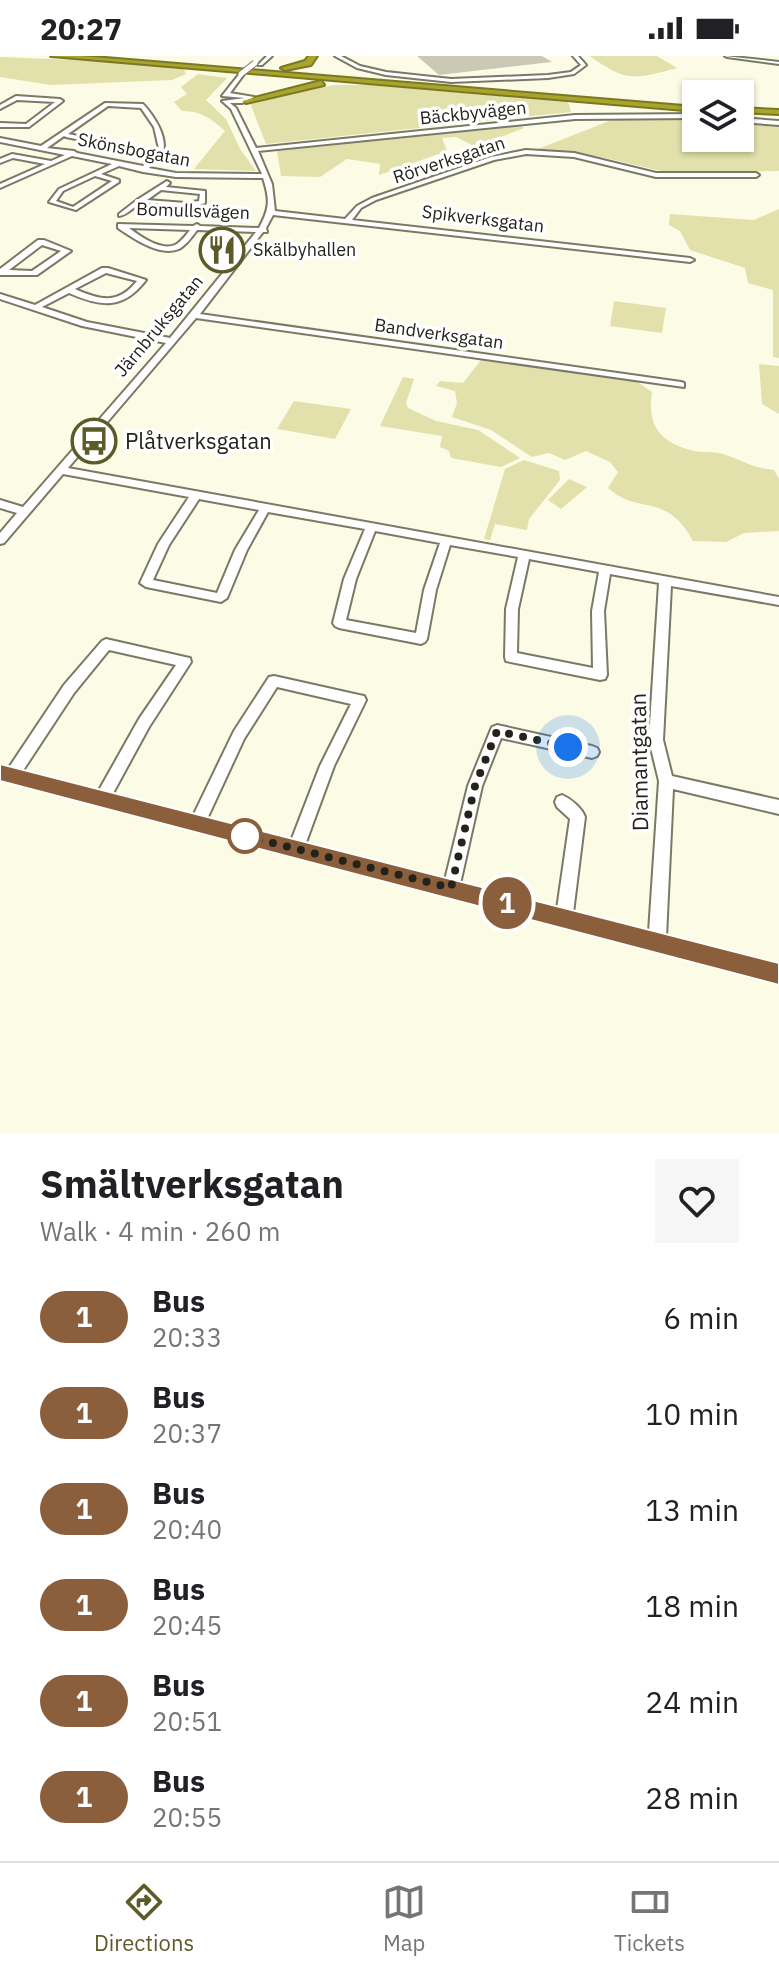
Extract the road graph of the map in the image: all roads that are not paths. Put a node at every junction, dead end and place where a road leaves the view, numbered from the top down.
1 (55, 56) edge
2 (101, 56) edge
3 (262, 56) edge
4 (270, 56) edge
5 (313, 56) edge
6 (337, 56) edge
7 (575, 56) edge
8 (730, 56) edge
9 (325, 60) edge
10 (779, 62) edge
11 (257, 66) junction
12 (243, 72) junction
13 (393, 82) junction
14 (227, 97) junction
15 (245, 97) junction
16 (0, 107) edge
17 (682, 107) edge
18 (754, 112) edge
19 (779, 114) edge
20 (236, 115) junction
21 (682, 116) edge
22 (754, 121) edge
23 (779, 123) edge
24 (0, 125) edge
25 (66, 135) junction
26 (0, 140) edge
27 (44, 147) junction
28 (253, 150) junction
29 (74, 153) junction
30 (160, 154) junction
31 (0, 161) edge
32 (51, 163) junction
33 (117, 164) junction
34 (143, 170) junction
35 (94, 174) junction
36 (176, 175) junction
37 (756, 175) dead end
38 (264, 176) junction
39 (0, 186) edge
40 (161, 188) junction
41 (139, 201) junction
42 (273, 213) junction
43 (120, 219) junction
44 (348, 220) junction
45 (197, 226) junction
46 (264, 230) junction
47 (690, 260) dead end
48 (1, 273) edge
49 (72, 291) junction
50 (0, 296) edge
51 (35, 308) junction
52 (193, 315) junction
53 (170, 341) junction
54 (681, 385) dead end
55 (60, 470) junction
56 (196, 495) junction
57 (0, 504) edge
58 (265, 508) junction
59 (24, 511) junction
60 (371, 527) junction
61 (0, 540) edge
62 (446, 541) junction
63 (524, 555) junction
64 (605, 570) junction
65 (665, 581) junction
66 (779, 601) edge
67 (592, 752) dead end
68 (6, 774) edge
69 (666, 781) junction
70 (102, 799) junction
71 (562, 802) dead end
72 (779, 807) edge
73 (197, 824) junction
74 (296, 849) junction
75 (451, 888) junction
76 (564, 918) junction
77 (657, 942) junction
78 (779, 974) edge

1 - 11 highway
2 - 12 highway
3 - 11 street
4 - 11 street
5 - 12 highway
6 - 7 street
8 - 10 street
9 - 13 highway
11 - 12 street, bridge
11 - 13 highway
11 - 15 highway
12 - 13 highway
12 - 14 street
12 - 15 street
13 - 15 highway
13 - 17 highway
14 - 15 street
14 - 20 street
15 - 20 street
16 - 24 street
18 - 19 highway
20 - 28 street
21 - 28 street, Bäckbyvägen
22 - 23 street
25 - 27 street
25 - 30 street
25 - 30 street
26 - 27 street, Skönsbogatan
27 - 29 street, Skönsbogatan
28 - 38 street
29 - 32 street
29 - 33 street, Skönsbogatan
30 - 34 street
31 - 32 street
32 - 39 street
33 - 34 street, Skönsbogatan
33 - 35 street
34 - 36 street, Skönsbogatan
35 - 35 street
36 - 38 street, Skönsbogatan
36 - 40 street
37 - 44 street, Rörverksgatan
38 - 42 street
40 - 41 street
40 - 41 street
41 - 43 street
42 - 44 street, Spikverksgatan
42 - 46 street, Järnbruksgatan
43 - 45 street, Bomullsvägen
43 - 45 street
44 - 47 street, Spikverksgatan
45 - 46 street, Bomullsvägen
46 - 52 street, Järnbruksgatan
48 - 48 street
49 - 49 street
49 - 51 street
50 - 51 street
51 - 53 street
52 - 53 street, Järnbruksgatan
52 - 54 street, Bandverksgatan
53 - 55 street, Järnbruksgatan
55 - 56 street
55 - 59 street, Järnbruksgatan
56 - 58 street
56 - 58 street
57 - 59 street
58 - 60 street
59 - 61 street, Järnbruksgatan
60 - 62 street
60 - 62 street
62 - 63 street
63 - 64 street
63 - 64 street
64 - 65 street
65 - 66 street
65 - 69 street, Diamantgatan
67 - 75 street
68 - 70 street
68 - 70 street
69 - 72 street
69 - 77 street, Diamantgatan
70 - 73 street
71 - 76 street
73 - 74 street
73 - 74 street
74 - 75 street
75 - 76 street
76 - 77 street
77 - 78 street

